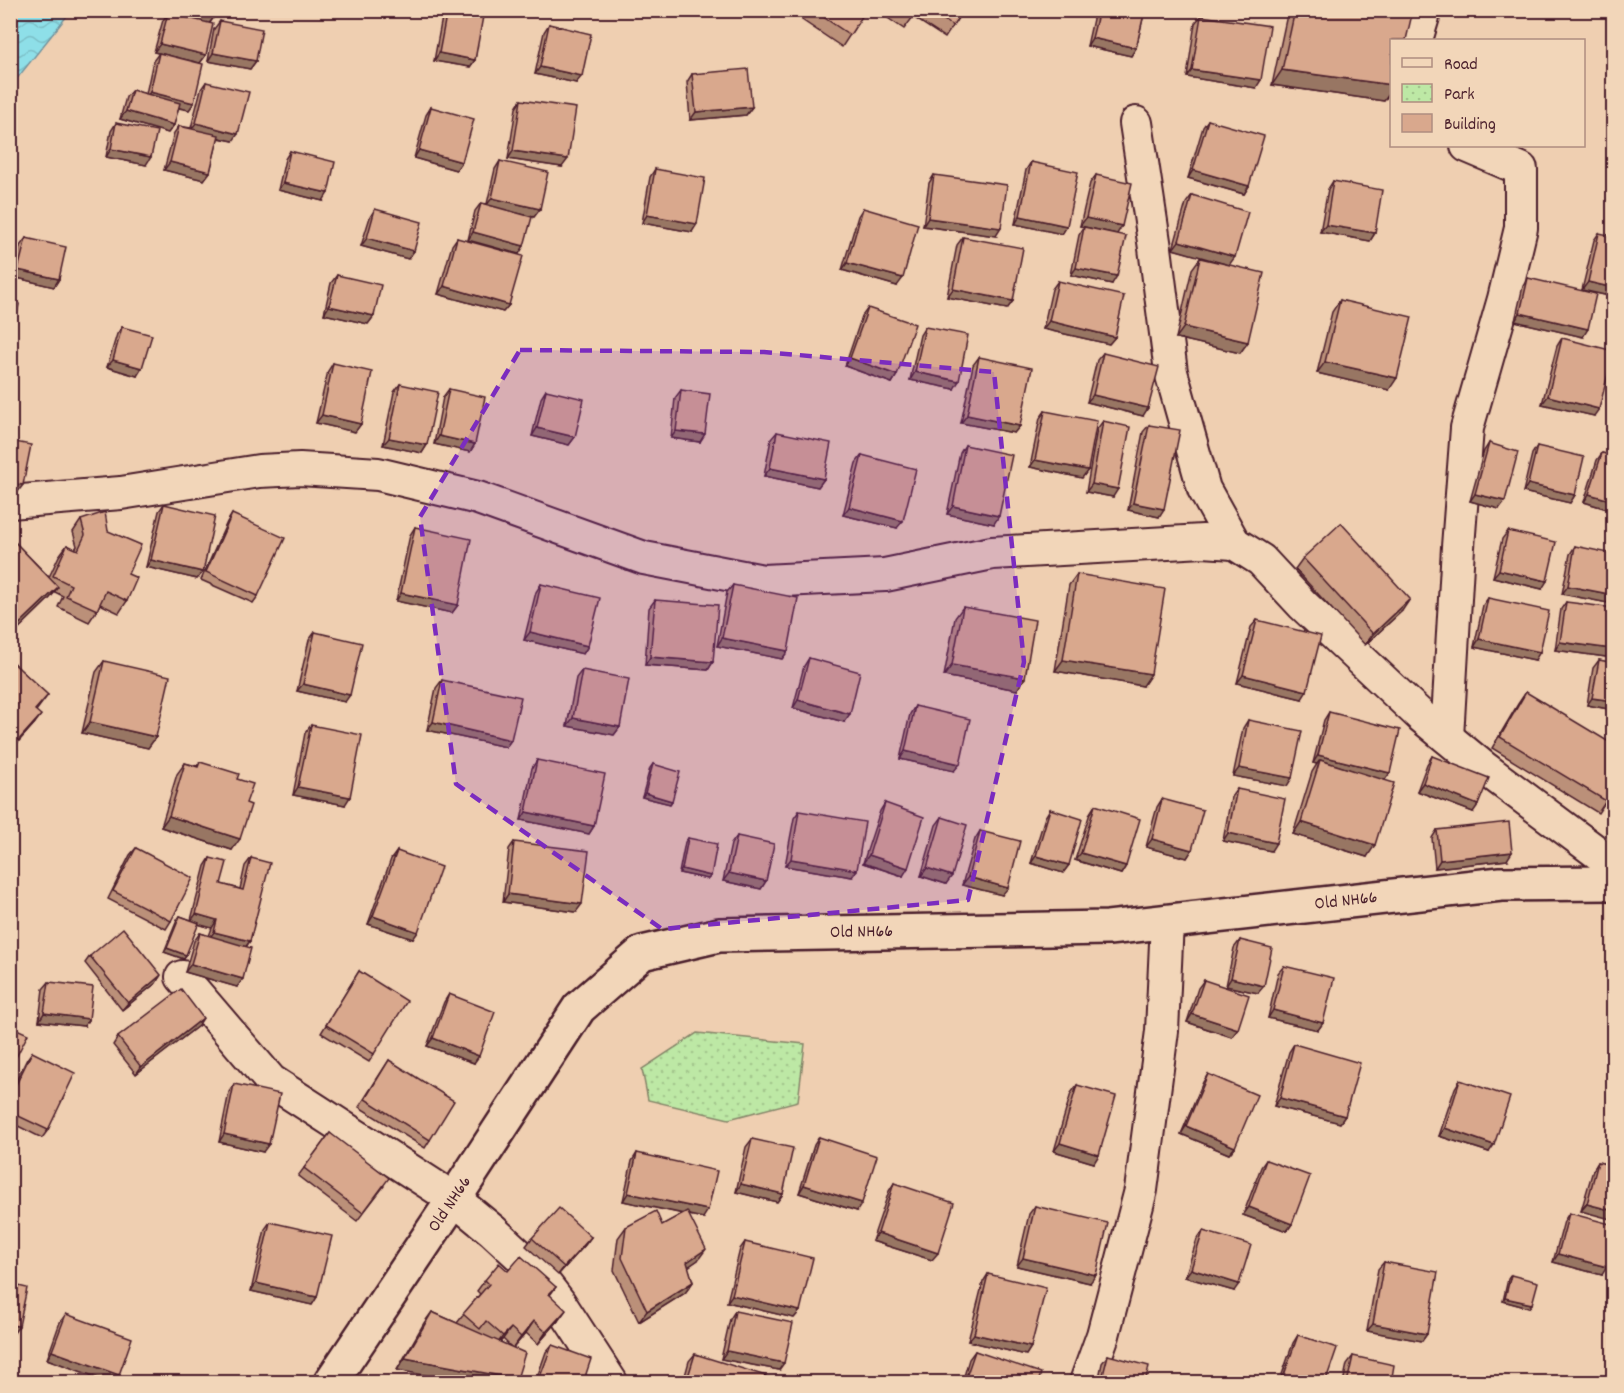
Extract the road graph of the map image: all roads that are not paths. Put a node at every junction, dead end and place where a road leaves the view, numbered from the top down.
1 (1425, 10) edge
2 (1416, 39) edge
3 (1136, 123) dead end
4 (1469, 147) edge
5 (10, 502) edge
6 (1234, 543) junction
7 (1447, 737) junction
8 (1614, 865) edge
9 (1614, 883) edge
10 (1167, 921) junction
11 (182, 977) dead end
12 (454, 1199) junction
13 (331, 1383) edge
14 (611, 1383) edge
15 (1086, 1383) edge

1 - 2 street
3 - 6 street
4 - 7 street
5 - 6 street
6 - 7 street
7 - 8 street
9 - 10 main road, Old NH66
10 - 12 main road, Old NH66
10 - 15 street
11 - 12 street
12 - 13 main road, Old NH66
12 - 14 street

